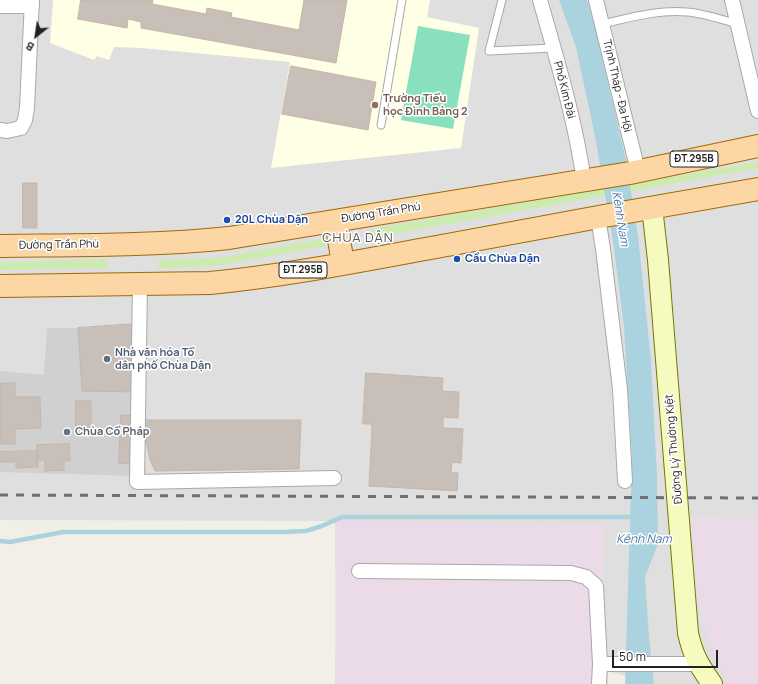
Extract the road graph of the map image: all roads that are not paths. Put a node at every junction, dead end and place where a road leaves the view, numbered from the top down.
1 (402, 0) edge
2 (502, 0) edge
3 (540, 0) edge
4 (596, 0) edge
5 (732, 0) edge
6 (32, 3) edge
7 (0, 6) edge
8 (602, 24) junction
9 (738, 24) junction
10 (553, 48) junction
11 (758, 111) edge
12 (381, 125) dead end
13 (0, 130) edge
14 (758, 146) edge
15 (634, 172) junction
16 (588, 180) junction
17 (758, 189) edge
18 (645, 208) junction
19 (600, 216) junction
20 (336, 221) junction
21 (0, 246) edge
22 (343, 264) junction
23 (140, 284) junction
24 (0, 286) edge
25 (334, 478) dead end
26 (625, 481) dead end
27 (359, 571) dead end
28 (600, 664) junction
29 (698, 664) junction
30 (599, 684) edge
31 (712, 684) edge

1 - 12 lane
2 - 10 lane
3 - 10 street, Phố Kim Đài
4 - 8 street, Trịnh Tháp - Đa Hội
5 - 9 street
6 - 7 street
6 - 13 street
8 - 9 lane
8 - 15 street, Trịnh Tháp - Đa Hội
9 - 11 street
10 - 16 street, Phố Kim Đài
14 - 15 main road, Đường Trần Phú / ĐT.295B
15 - 16 main road, Đường Trần Phú / ĐT.295B
16 - 20 main road, Đường Trần Phú / ĐT.295B
17 - 18 main road, ĐT.295B
18 - 19 main road, ĐT.295B
18 - 29 main road, Đường Lý Thường Kiệt
19 - 22 main road, ĐT.295B
19 - 26 street
20 - 21 main road, Đường Trần Phú / ĐT.295B
20 - 22 main road
22 - 23 main road, ĐT.295B
23 - 24 main road, ĐT.295B
23 - 25 street
27 - 28 street
28 - 29 street
28 - 30 street
29 - 31 main road, Đường Lý Thường Kiệt

